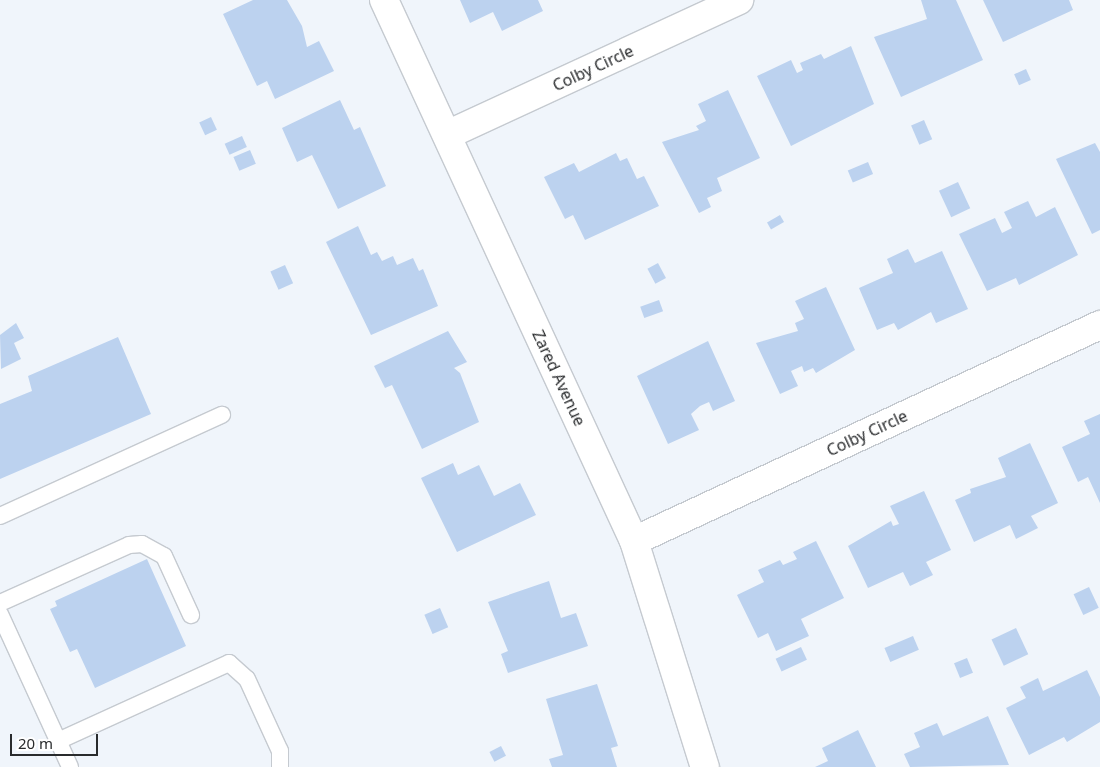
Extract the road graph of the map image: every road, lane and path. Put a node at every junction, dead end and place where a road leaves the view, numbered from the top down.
1 (384, 0) edge
2 (739, 0) edge
3 (447, 135) junction
4 (1100, 326) edge
5 (222, 415) dead end
6 (0, 516) edge
7 (634, 541) junction
8 (0, 602) edge
9 (0, 614) edge
10 (191, 615) dead end
11 (58, 741) junction
12 (70, 767) edge
13 (280, 767) edge
14 (705, 767) edge

1 - 3 street, Zared Avenue
2 - 3 street, Colby Circle
3 - 7 street, Zared Avenue
4 - 7 street, Colby Circle
5 - 6 lane
7 - 14 street, Zared Avenue
8 - 10 lane
9 - 11 lane
11 - 12 lane
11 - 13 lane

